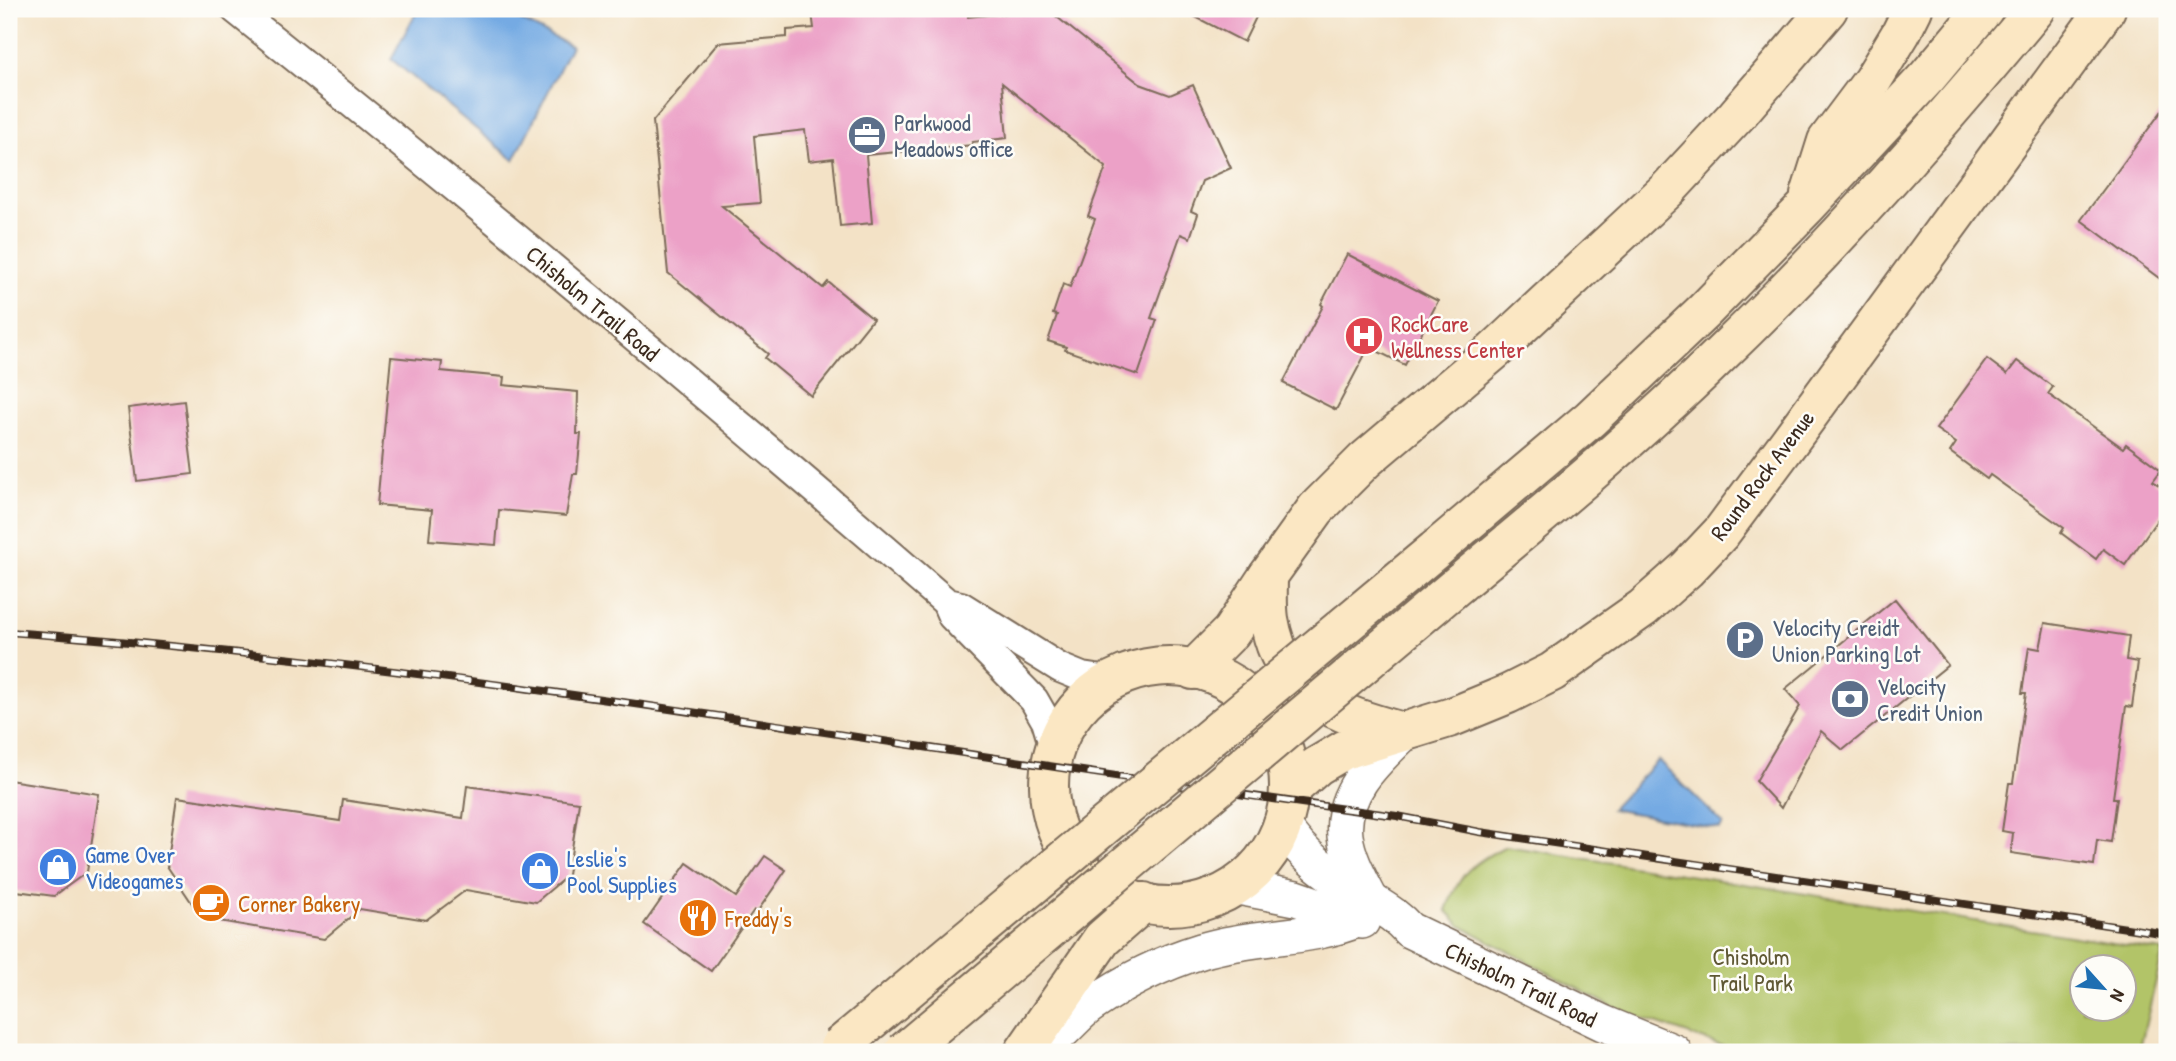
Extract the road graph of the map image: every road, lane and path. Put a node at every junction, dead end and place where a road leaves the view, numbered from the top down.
1 (235, 9) edge
2 (1828, 9) edge
3 (1913, 9) edge
4 (1984, 9) edge
5 (2036, 9) edge
6 (2106, 9) edge
7 (1806, 207) junction
8 (1268, 576) junction
9 (946, 602) junction
10 (1193, 670) junction
11 (1108, 681) junction
12 (1405, 732) junction
13 (1053, 744) junction
14 (1291, 789) junction
15 (1284, 827) junction
16 (1238, 887) junction
17 (1144, 902) junction
18 (1365, 910) junction
19 (836, 1050) edge
20 (904, 1052) edge
21 (1025, 1052) edge
22 (1674, 1052) edge

1 - 9 street, Chisholm Trail Road
2 - 8 main road
3 - 7 main road
4 - 7 main road
5 - 20 main road, bridge
6 - 12 main road, Round Rock Avenue
7 - 19 main road, bridge
8 - 10 main road
8 - 12 main road
9 - 11 street, Chisholm Trail Road
9 - 13 street, Chisholm Trail Road
10 - 11 main road
10 - 14 main road
11 - 13 main road
12 - 14 main road, Round Rock Avenue
12 - 18 street
13 - 17 main road
14 - 15 main road
15 - 16 main road
15 - 18 street, Chisholm Trail Road
16 - 17 main road
16 - 18 street, Chisholm Trail Road
17 - 21 main road
18 - 21 street
18 - 22 street, Chisholm Trail Road

